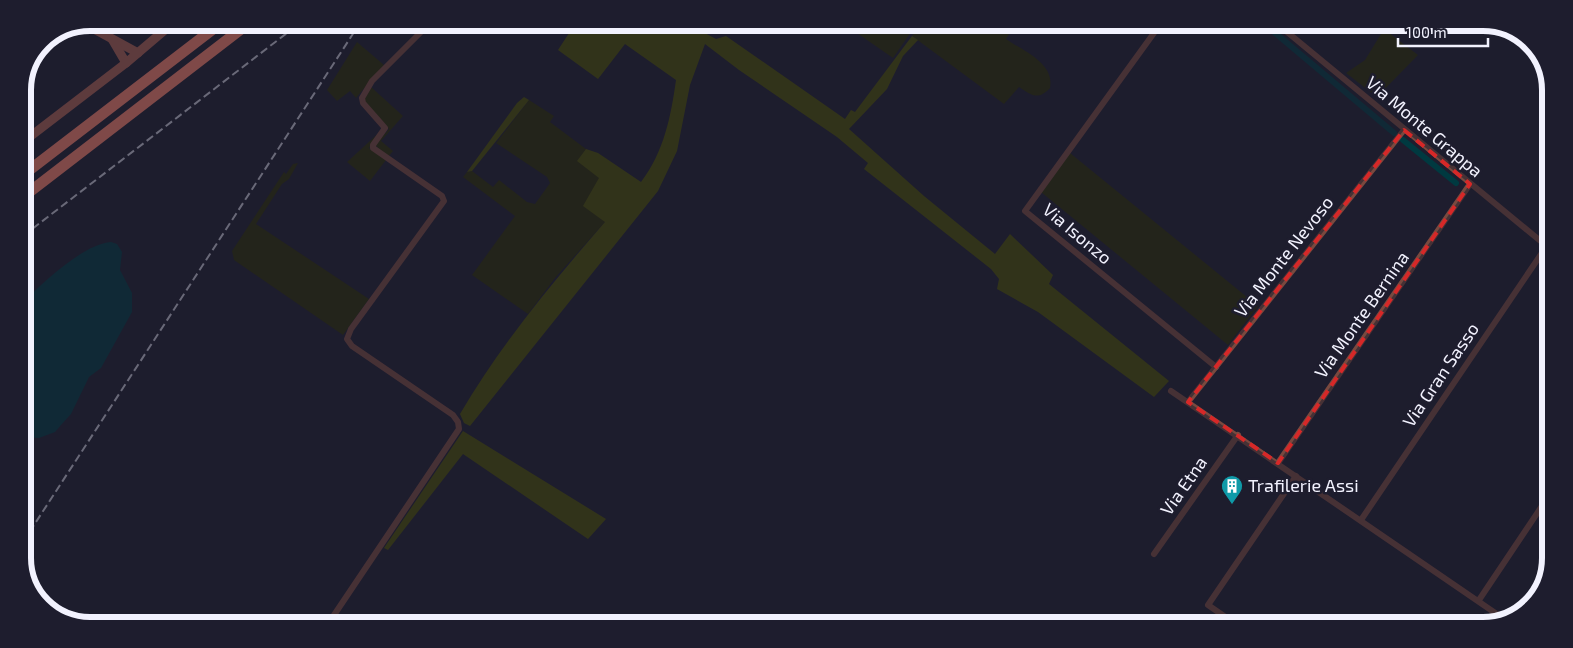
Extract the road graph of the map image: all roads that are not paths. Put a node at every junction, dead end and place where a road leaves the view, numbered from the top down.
1 (98, 31) edge
2 (164, 31) edge
3 (211, 31) edge
4 (239, 31) edge
5 (422, 31) edge
6 (1155, 31) edge
7 (1286, 31) edge
8 (112, 39) junction
9 (138, 53) junction
10 (126, 63) junction
11 (1404, 130) junction
12 (31, 136) edge
13 (31, 170) edge
14 (1470, 184) junction
15 (31, 191) edge
16 (1542, 243) edge
17 (1542, 257) edge
18 (1216, 368) junction
19 (1171, 391) dead end
20 (1188, 402) junction
21 (1238, 436) junction
22 (1278, 463) junction
23 (1296, 476) junction
24 (1542, 506) edge
25 (1361, 520) junction
26 (1154, 554) dead end
27 (1479, 600) junction
28 (1499, 615) edge
29 (333, 617) edge
30 (1225, 617) edge

1 - 8 street
2 - 9 street
3 - 13 highway
4 - 15 highway
5 - 29 street
6 - 18 street, Via Isonzo
7 - 11 street, Via Monte Grappa
8 - 9 street
8 - 10 street
9 - 10 street
10 - 12 street
11 - 14 street, Via Monte Grappa
11 - 18 street, Via Monte Nevoso
14 - 16 street, Via Monte Grappa
14 - 22 street, Via Monte Bernina
17 - 25 street, Via Gran Sasso
18 - 20 street, Via Monte Nevoso
19 - 20 street
20 - 21 street
21 - 22 street
21 - 26 street, Via Etna
22 - 23 street
23 - 25 street
23 - 30 street
24 - 27 street
25 - 27 street
27 - 28 street

